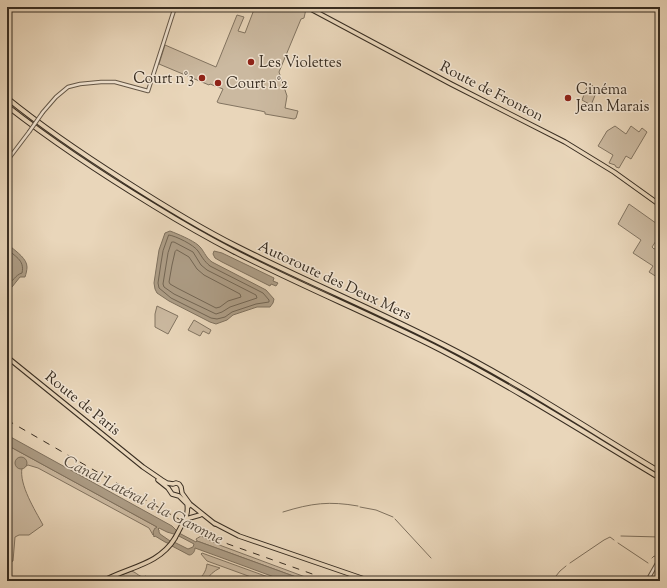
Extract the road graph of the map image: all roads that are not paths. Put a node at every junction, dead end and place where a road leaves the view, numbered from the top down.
1 (175, 7) edge
2 (307, 7) edge
3 (7, 98) edge
4 (7, 106) edge
5 (7, 161) edge
6 (660, 205) edge
7 (7, 356) edge
8 (143, 467) junction
9 (660, 472) edge
10 (660, 478) edge
11 (173, 484) junction
12 (170, 490) junction
13 (182, 490) junction
14 (177, 495) junction
15 (187, 504) junction
16 (200, 515) junction
17 (185, 520) junction
18 (215, 524) junction
19 (660, 558) edge
20 (103, 581) edge
21 (370, 581) edge
22 (647, 581) edge

1 - 5 street, bridge
2 - 6 main road, Route de Fronton
3 - 9 highway, Autoroute des Deux Mers
4 - 10 highway, Autoroute des Deux Mers
7 - 8 main road, Route de Paris
8 - 11 main road, Route de Paris
8 - 12 main road, Route de Paris
11 - 12 main road
11 - 13 main road, Route de Paris
12 - 14 main road, Route de Paris
13 - 14 main road
13 - 18 main road, Route de Paris
14 - 15 main road, Route de Paris
15 - 16 main road, Route de Paris
15 - 17 main road
16 - 17 main road
16 - 18 main road, Route de Paris
17 - 20 main road, bridge
18 - 21 main road, Route de Paris
19 - 22 street

